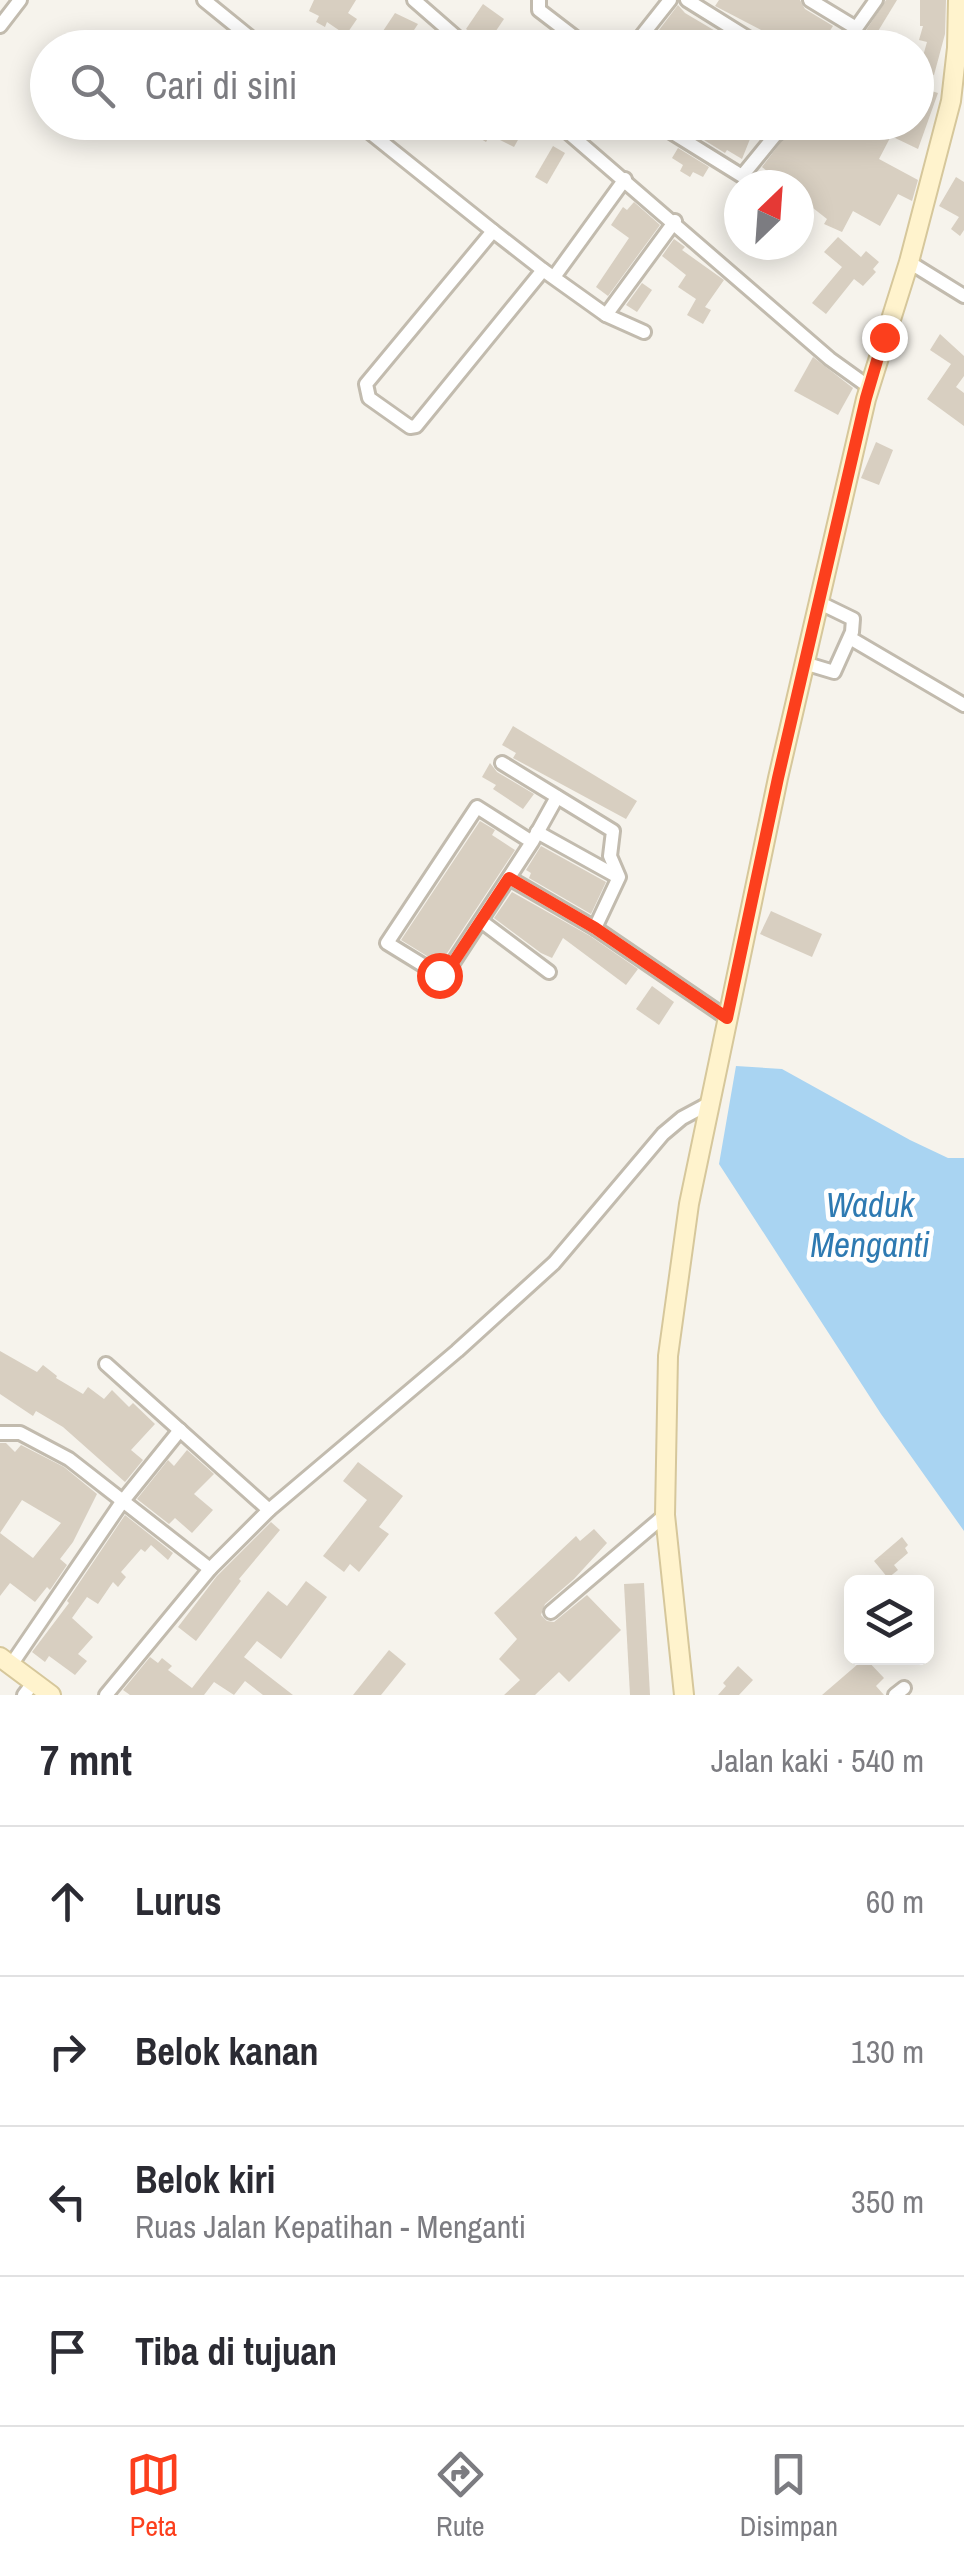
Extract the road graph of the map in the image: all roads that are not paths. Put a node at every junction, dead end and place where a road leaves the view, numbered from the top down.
1 (20, 0) edge
2 (204, 0) edge
3 (414, 0) edge
4 (539, 0) edge
5 (670, 0) edge
6 (686, 0) edge
7 (810, 0) edge
8 (876, 0) edge
9 (958, 0) edge
10 (0, 26) edge
11 (856, 28) joint
12 (241, 30) edge
13 (448, 30) edge
14 (565, 30) edge
15 (647, 30) edge
16 (735, 30) edge
17 (379, 140) edge
18 (578, 140) edge
19 (684, 140) edge
20 (772, 140) edge
21 (625, 179) junction
22 (674, 222) junction
23 (493, 231) junction
24 (909, 262) junction
25 (548, 274) junction
26 (964, 296) edge
27 (606, 315) junction
28 (644, 332) dead end
29 (869, 387) junction
30 (818, 602) junction
31 (850, 638) junction
32 (804, 663) junction
33 (964, 704) edge
34 (502, 762) dead end
35 (557, 798) junction
36 (535, 837) junction
37 (618, 877) junction
38 (509, 878) junction
39 (481, 921) junction
40 (595, 928) junction
41 (549, 972) dead end
42 (727, 1018) junction
43 (710, 1103) junction
44 (106, 1364) dead end
45 (180, 1430) junction
46 (0, 1433) edge
47 (122, 1502) junction
48 (268, 1510) junction
49 (665, 1516) junction
50 (210, 1569) junction
51 (550, 1612) dead end
52 (5, 1661) edge
53 (29, 1689) edge
54 (51, 1695) edge
55 (106, 1695) edge
56 (684, 1695) edge

1 - 10 street
2 - 12 street
3 - 13 street
4 - 14 street
5 - 15 street
6 - 16 street
7 - 11 street
8 - 11 street
9 - 24 main road
17 - 23 street
18 - 21 street
19 - 20 street
21 - 22 street
21 - 25 street
22 - 27 street
22 - 29 street
23 - 25 street
23 - 25 street
24 - 26 street
24 - 29 main road
25 - 27 street
27 - 28 street
29 - 30 main road
30 - 31 street
30 - 32 main road
31 - 32 street
31 - 33 street
32 - 42 main road
34 - 35 street
35 - 36 street
35 - 37 street
36 - 37 street
36 - 38 street
36 - 39 street
37 - 40 street
38 - 39 street
38 - 40 street
39 - 41 street
40 - 42 street
42 - 43 main road
43 - 48 street
43 - 49 main road
44 - 45 street
45 - 47 street
45 - 48 street
46 - 47 street
47 - 50 street
47 - 52 street
48 - 50 street
49 - 51 street
49 - 56 main road
50 - 55 street
52 - 53 main road
53 - 54 main road

